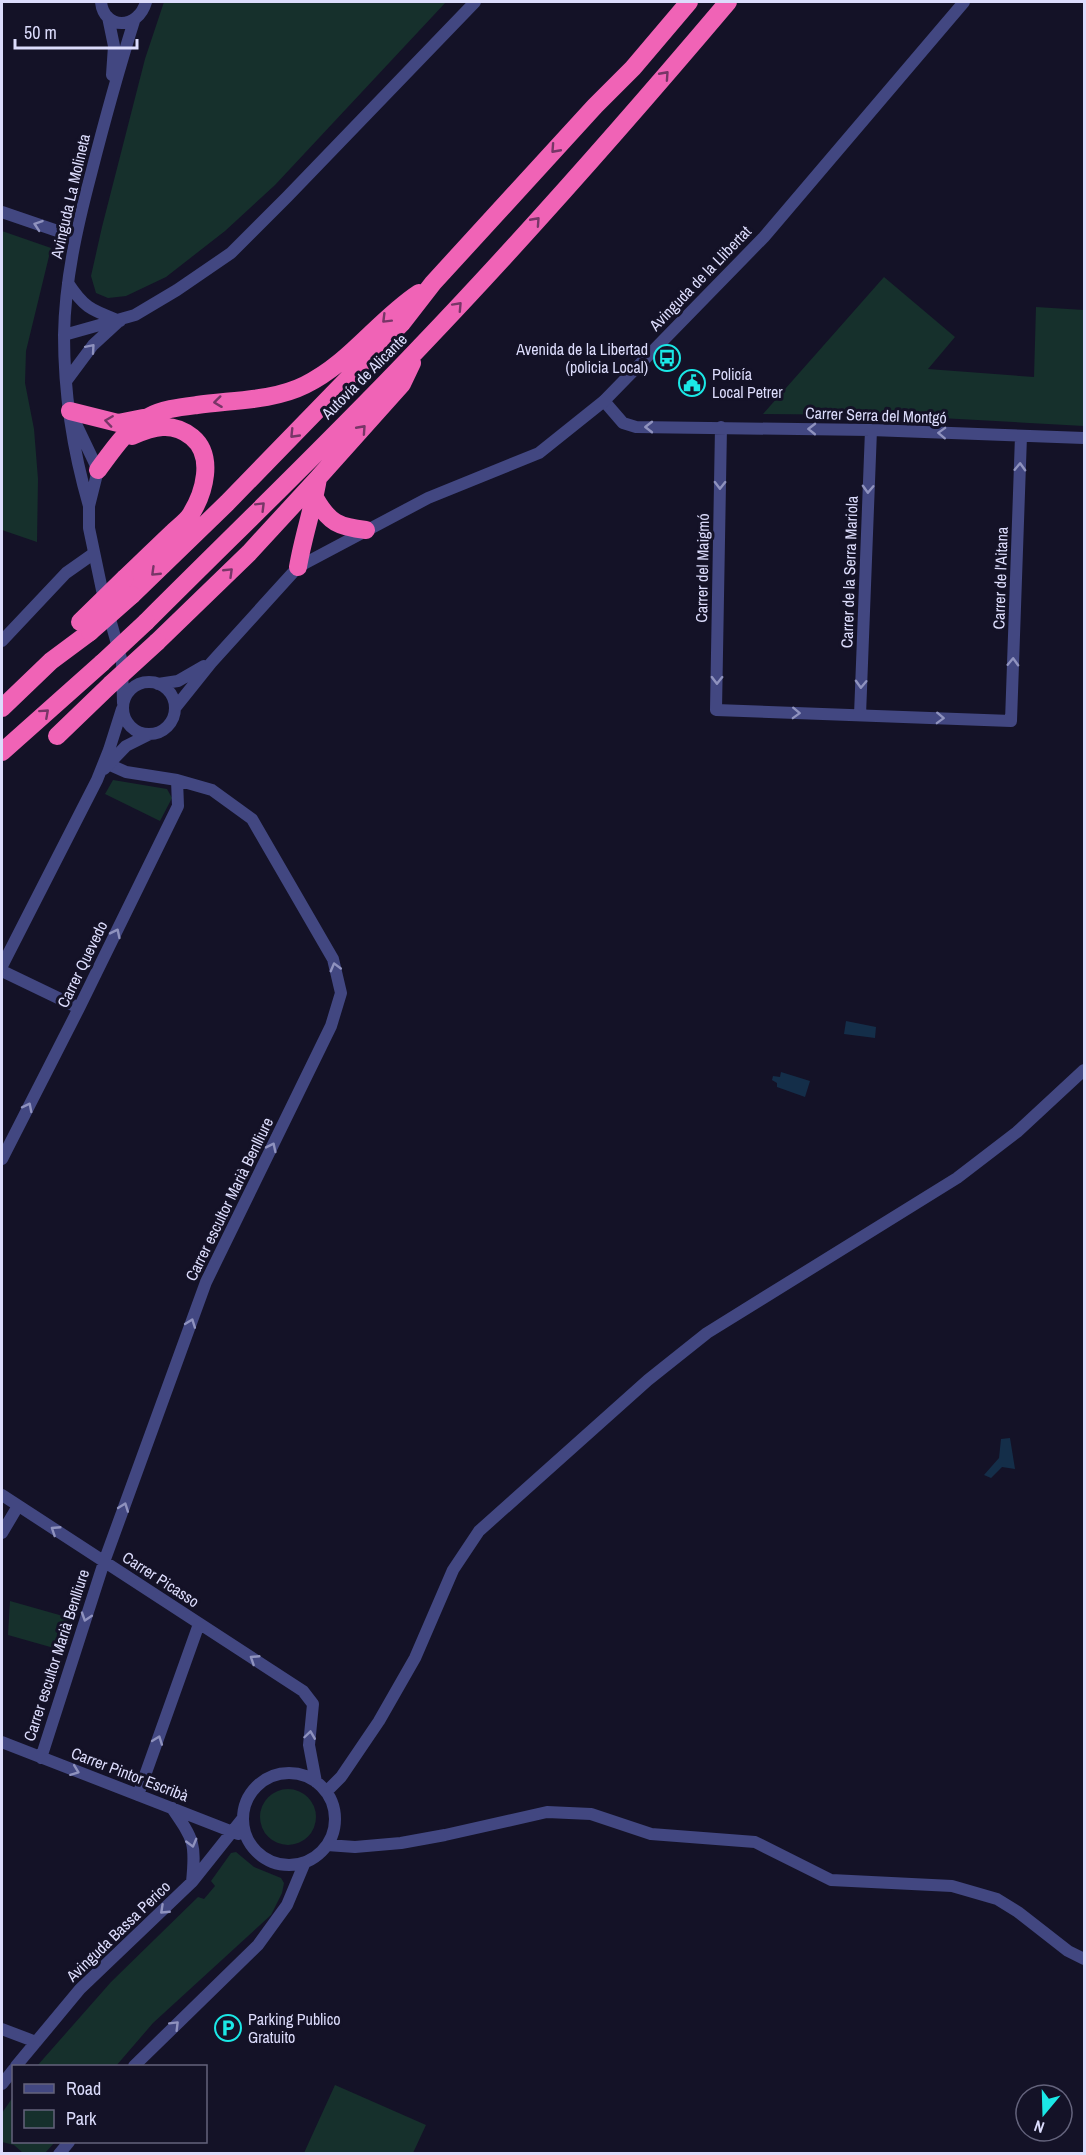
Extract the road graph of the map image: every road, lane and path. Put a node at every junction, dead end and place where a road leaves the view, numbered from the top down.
1 (146, 2) edge
2 (475, 2) edge
3 (689, 2) edge
4 (728, 2) edge
5 (964, 2) edge
6 (101, 7) edge
7 (134, 21) junction
8 (110, 97) junction
9 (2, 212) edge
10 (75, 237) junction
11 (68, 283) junction
12 (433, 284) junction
13 (120, 321) junction
14 (64, 335) junction
15 (420, 347) junction
16 (67, 380) junction
17 (604, 401) junction
18 (70, 411) junction
19 (148, 417) junction
20 (721, 427) junction
21 (871, 430) junction
22 (1021, 436) junction
23 (1084, 438) edge
24 (122, 440) junction
25 (98, 470) junction
26 (318, 478) junction
27 (315, 498) junction
28 (89, 506) junction
29 (366, 530) junction
30 (93, 554) junction
31 (298, 567) junction
32 (129, 586) junction
33 (2, 641) edge
34 (122, 662) junction
35 (211, 663) junction
36 (153, 683) junction
37 (123, 706) junction
38 (2, 708) edge
39 (175, 708) junction
40 (860, 715) junction
41 (150, 734) junction
42 (57, 736) dead end
43 (2, 752) edge
44 (108, 764) junction
45 (97, 780) junction
46 (177, 780) junction
47 (2, 966) edge
48 (2, 971) edge
49 (79, 1008) junction
50 (1084, 1070) edge
51 (2, 1159) edge
52 (2, 1496) edge
53 (18, 1506) junction
54 (2, 1533) edge
55 (104, 1562) junction
56 (200, 1624) junction
57 (2, 1742) edge
58 (41, 1758) junction
59 (316, 1782) junction
60 (326, 1792) junction
61 (138, 1795) junction
62 (172, 1808) junction
63 (243, 1818) junction
64 (232, 1832) junction
65 (247, 1838) junction
66 (327, 1845) junction
67 (306, 1862) junction
68 (192, 1882) junction
69 (1084, 1959) edge
70 (2, 2029) edge
71 (36, 2042) junction
72 (17, 2065) edge
73 (136, 2065) edge
74 (12, 2072) edge
75 (2, 2084) edge

1 - 7 street, Avinguda La Molineta
2 - 13 street
3 -> 12 highway, Autovía de Alicante
15 -> 4 highway, Autovía de Alicante
5 - 17 street, Avinguda de la Llibertat
6 - 7 street
6 - 8 street, Avinguda La Molineta
7 - 8 street, Avinguda La Molineta
8 - 10 street, Avinguda La Molineta
10 -> 9 street
10 - 11 street, Avinguda La Molineta
11 - 13 street
11 - 14 street, Avinguda La Molineta
12 -> 19 highway
12 -> 32 highway, Autovía de Alicante
13 - 14 street
16 -> 13 street
14 - 16 street, Avinguda La Molineta
26 -> 15 highway
43 -> 15 highway, Autovía de Alicante, bridge
16 - 18 street, Avinguda La Molineta
20 -> 17 street, Carrer Serra del Montgó
17 - 29 street, Avinguda de la Llibertat
19 -> 18 highway
18 - 25 street, Avinguda La Molineta
18 - 28 street, Avinguda La Molineta
19 - 24 highway
21 -> 20 street, Carrer Serra del Montgó
20 -> 40 street, Carrer del Maigmó
22 -> 21 street, Carrer Serra del Montgó
21 -> 40 street, Carrer de la Serra Mariola
22 - 23 street, Carrer Serra del Montgó
40 -> 22 street, Carrer de l'Aitana
24 - 25 highway
24 - 32 highway
25 - 28 street, Avinguda La Molineta
26 - 27 highway
42 -> 26 highway, bridge
27 - 29 highway
27 - 31 highway
28 - 30 street, Avinguda La Molineta
29 - 31 street, Avinguda de la Llibertat
30 - 33 street
30 - 34 street, Avinguda La Molineta
31 - 35 street, Avinguda de la Llibertat
32 - 38 highway, Autovía de Alicante, bridge
34 - 36 street
34 - 37 street, Avinguda La Molineta
35 - 36 street, Avinguda de la Llibertat
35 - 39 street, Avinguda de la Llibertat
36 - 37 street
36 - 39 street
37 - 41 street
37 - 45 street
39 - 41 street
41 - 44 street
44 - 45 street
44 - 46 street, Carrer escultor Marià Benlliure
45 - 47 street
49 -> 46 street, Carrer Quevedo
55 -> 46 street, Carrer escultor Marià Benlliure
48 - 49 street
51 -> 49 street, Carrer Quevedo
50 - 60 street
52 - 53 street, Carrer Picasso
53 - 54 street
55 -> 53 street, Carrer Picasso
55 - 56 street, Carrer Picasso
55 -> 58 street, Carrer escultor Marià Benlliure
59 -> 56 street, Carrer Picasso
61 -> 56 street
57 - 58 street, Carrer Pintor Escribà
58 -> 61 street, Carrer Pintor Escribà
59 - 60 street
59 - 63 street
60 - 66 street
61 - 62 street, Carrer Pintor Escribà
62 - 64 street, Carrer Pintor Escribà
62 -> 68 street
63 - 64 street, Avinguda Bassa Perico
63 - 65 street
64 - 65 street, Carrer Pintor Escribà
64 - 68 street, Avinguda Bassa Perico
65 - 67 street
66 - 67 street
66 - 69 street
73 -> 67 street
68 -> 71 street, Avinguda Bassa Perico
70 - 71 street
71 - 72 street, Avinguda Bassa Perico
74 - 75 street, Avinguda Bassa Perico

